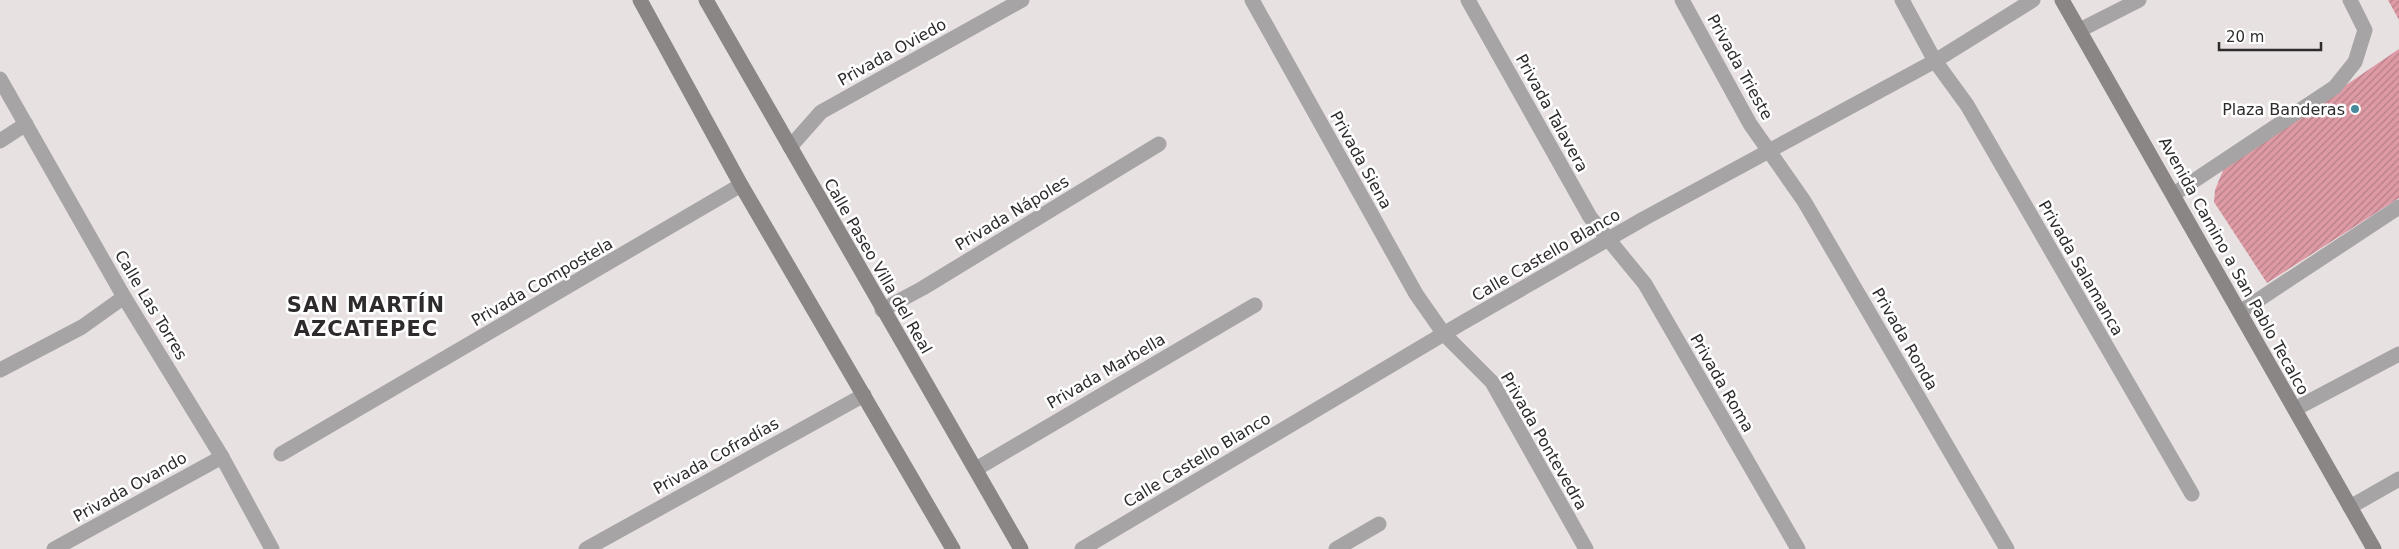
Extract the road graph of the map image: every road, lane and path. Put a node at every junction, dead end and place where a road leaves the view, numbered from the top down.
1 (640, 0) edge
2 (706, 0) edge
3 (1022, 0) edge
4 (1252, 0) edge
5 (1468, 0) edge
6 (1682, 0) edge
7 (1902, 0) edge
8 (2033, 0) edge
9 (2062, 0) edge
10 (2139, 0) edge
11 (2350, 0) edge
12 (2080, 30) junction
13 (1935, 61) junction
14 (0, 79) edge
15 (26, 124) junction
16 (0, 141) edge
17 (1159, 144) dead end
18 (790, 147) junction
19 (1768, 150) junction
20 (741, 185) junction
21 (2174, 194) junction
22 (2399, 207) edge
23 (1609, 240) junction
24 (124, 297) junction
25 (1255, 305) dead end
26 (882, 310) junction
27 (2240, 312) junction
28 (1444, 334) junction
29 (2399, 354) edge
30 (0, 370) edge
31 (864, 395) junction
32 (2295, 409) junction
33 (281, 454) dead end
34 (222, 457) junction
35 (976, 469) junction
36 (2399, 479) edge
37 (2192, 494) dead end
38 (2350, 507) junction
39 (1379, 524) dead end
40 (54, 549) edge
41 (272, 549) edge
42 (586, 549) edge
43 (953, 549) edge
44 (1020, 549) edge
45 (1082, 549) edge
46 (1336, 549) edge
47 (1586, 549) edge
48 (1798, 549) edge
49 (2007, 549) edge
50 (2374, 549) edge

1 - 20 street
2 - 18 street, Calle Paseo Villa del Real
3 - 18 street, Privada Oviedo
4 - 28 street, Privada Siena
5 - 23 street, Privada Talavera
6 - 19 street, Privada Trieste
7 - 13 street, Privada Salamanca
8 - 13 street, Calle Castello Blanco
9 - 12 street, Avenida Camino a San Pablo Tecalco
10 - 12 street
11 - 21 street
12 - 21 street, Avenida Camino a San Pablo Tecalco
13 - 19 street, Calle Castello Blanco
13 - 37 street, Privada Salamanca
14 - 15 street, Calle Las Torres
15 - 16 street
15 - 24 street, Calle Las Torres
17 - 26 street, Privada Nápoles
18 - 26 street, Calle Paseo Villa del Real
19 - 23 street, Calle Castello Blanco
19 - 49 street, Privada Ronda
20 - 31 street
20 - 33 street, Privada Compostela
21 - 27 street, Avenida Camino a San Pablo Tecalco
22 - 27 street
23 - 28 street, Calle Castello Blanco
23 - 48 street, Privada Roma
24 - 30 street
24 - 34 street, Calle Las Torres
25 - 35 street, Privada Marbella
26 - 35 street, Calle Paseo Villa del Real
27 - 32 street, Avenida Camino a San Pablo Tecalco
28 - 45 street, Calle Castello Blanco
28 - 47 street, Privada Pontevedra
29 - 32 street
31 - 42 street, Privada Cofradías
31 - 43 street
32 - 38 street, Avenida Camino a San Pablo Tecalco
34 - 40 street, Privada Ovando
34 - 41 street, Calle Las Torres
35 - 44 street, Calle Paseo Villa del Real
36 - 38 street
38 - 50 street, Avenida Camino a San Pablo Tecalco
39 - 46 street

